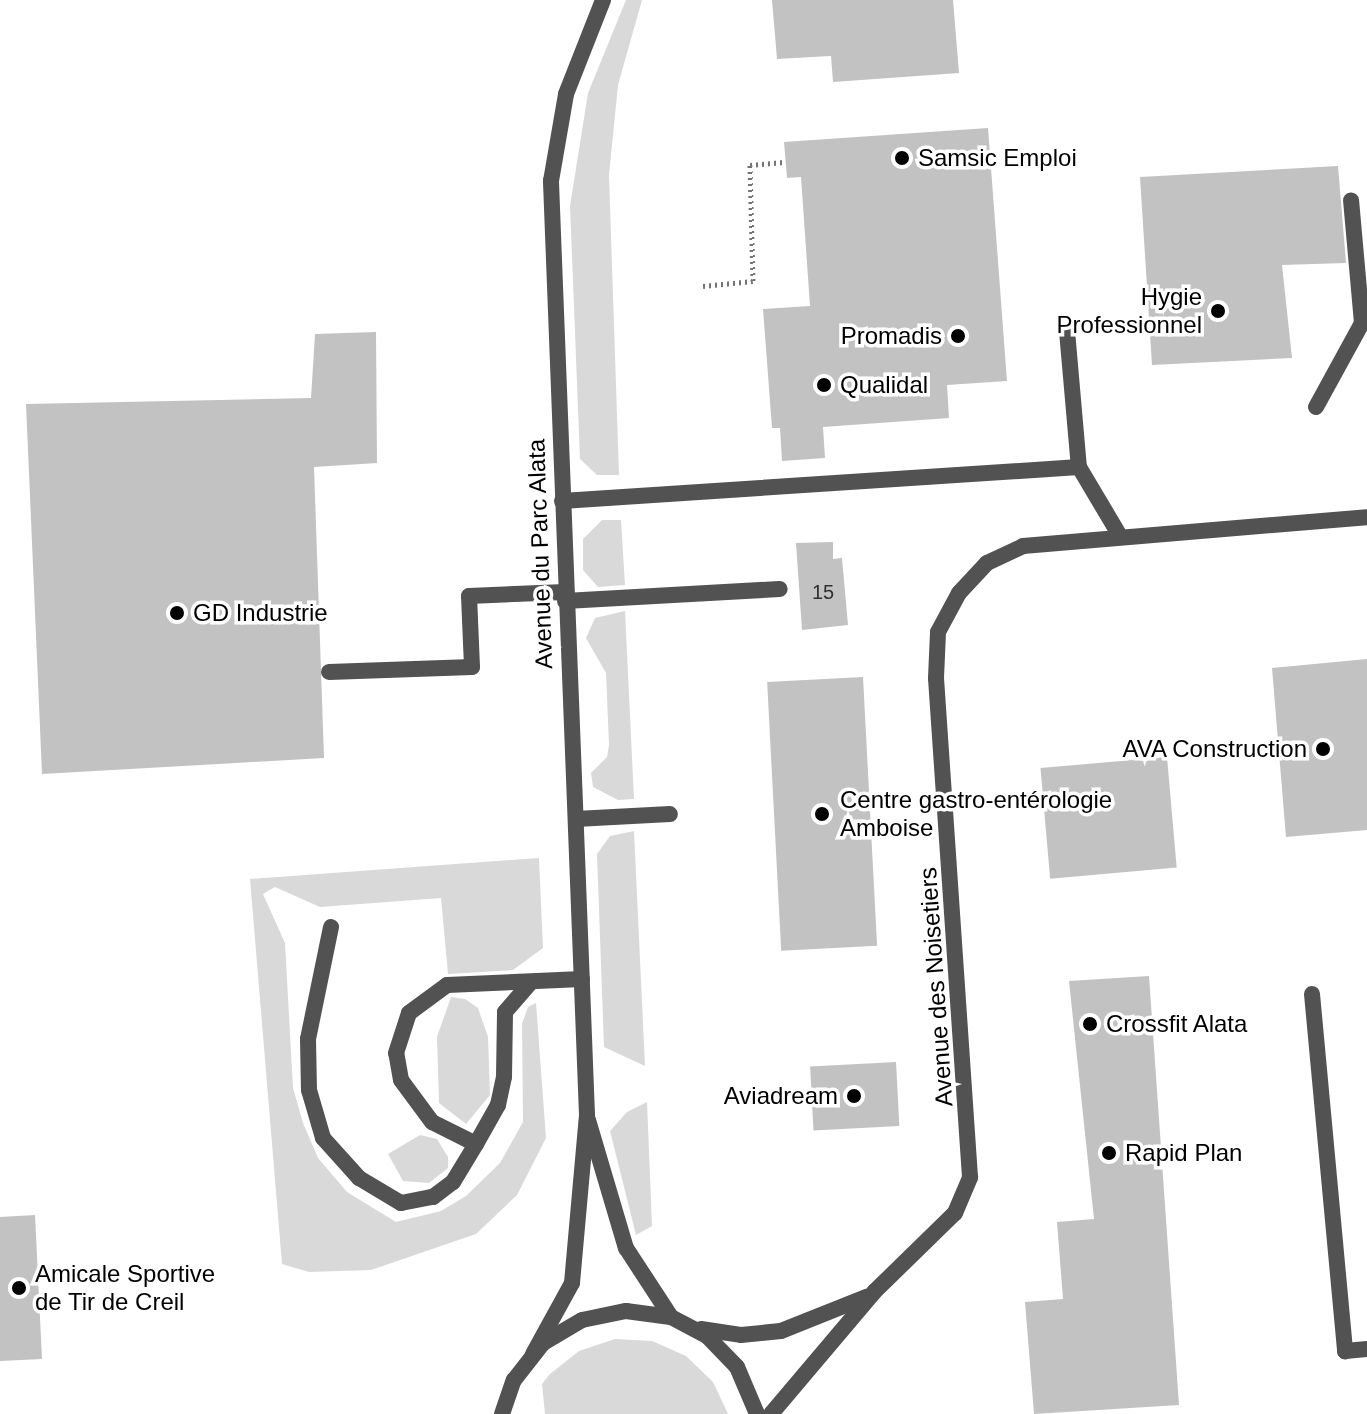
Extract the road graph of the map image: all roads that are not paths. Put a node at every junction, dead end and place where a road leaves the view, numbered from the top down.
1 (603, 0) edge
2 (1351, 200) dead end
3 (1067, 331) dead end
4 (1316, 407) dead end
5 (1079, 467) junction
6 (562, 501) junction
7 (1367, 517) edge
8 (1120, 536) junction
9 (780, 589) dead end
10 (565, 597) junction
11 (329, 672) dead end
12 (670, 814) dead end
13 (576, 819) junction
14 (331, 927) dead end
15 (582, 979) junction
16 (530, 983) junction
17 (1312, 994) dead end
18 (587, 1115) junction
19 (476, 1144) junction
20 (874, 1292) junction
21 (671, 1317) junction
22 (695, 1328) junction
23 (1367, 1349) edge
24 (533, 1354) junction
25 (502, 1414) edge
26 (757, 1414) edge
27 (771, 1414) edge

1 - 6 street, Avenue du Parc Alata
2 - 4 street
3 - 5 street
5 - 6 street
5 - 8 street
6 - 10 street, Avenue du Parc Alata
7 - 8 street, Avenue des Noisetiers
8 - 20 street, Avenue des Noisetiers
9 - 10 street
10 - 11 street
10 - 13 street, Avenue du Parc Alata
12 - 13 street
13 - 15 street, Avenue du Parc Alata
14 - 19 street
15 - 16 street
15 - 18 street, Avenue du Parc Alata
16 - 19 street
16 - 19 street
17 - 23 street
18 - 21 street, Avenue du Parc Alata
18 - 24 street, Avenue du Parc Alata
20 - 22 street, Avenue des Noisetiers
20 - 27 street, Avenue des Noisetiers
21 - 22 street
21 - 24 street
22 - 26 street
24 - 25 street

